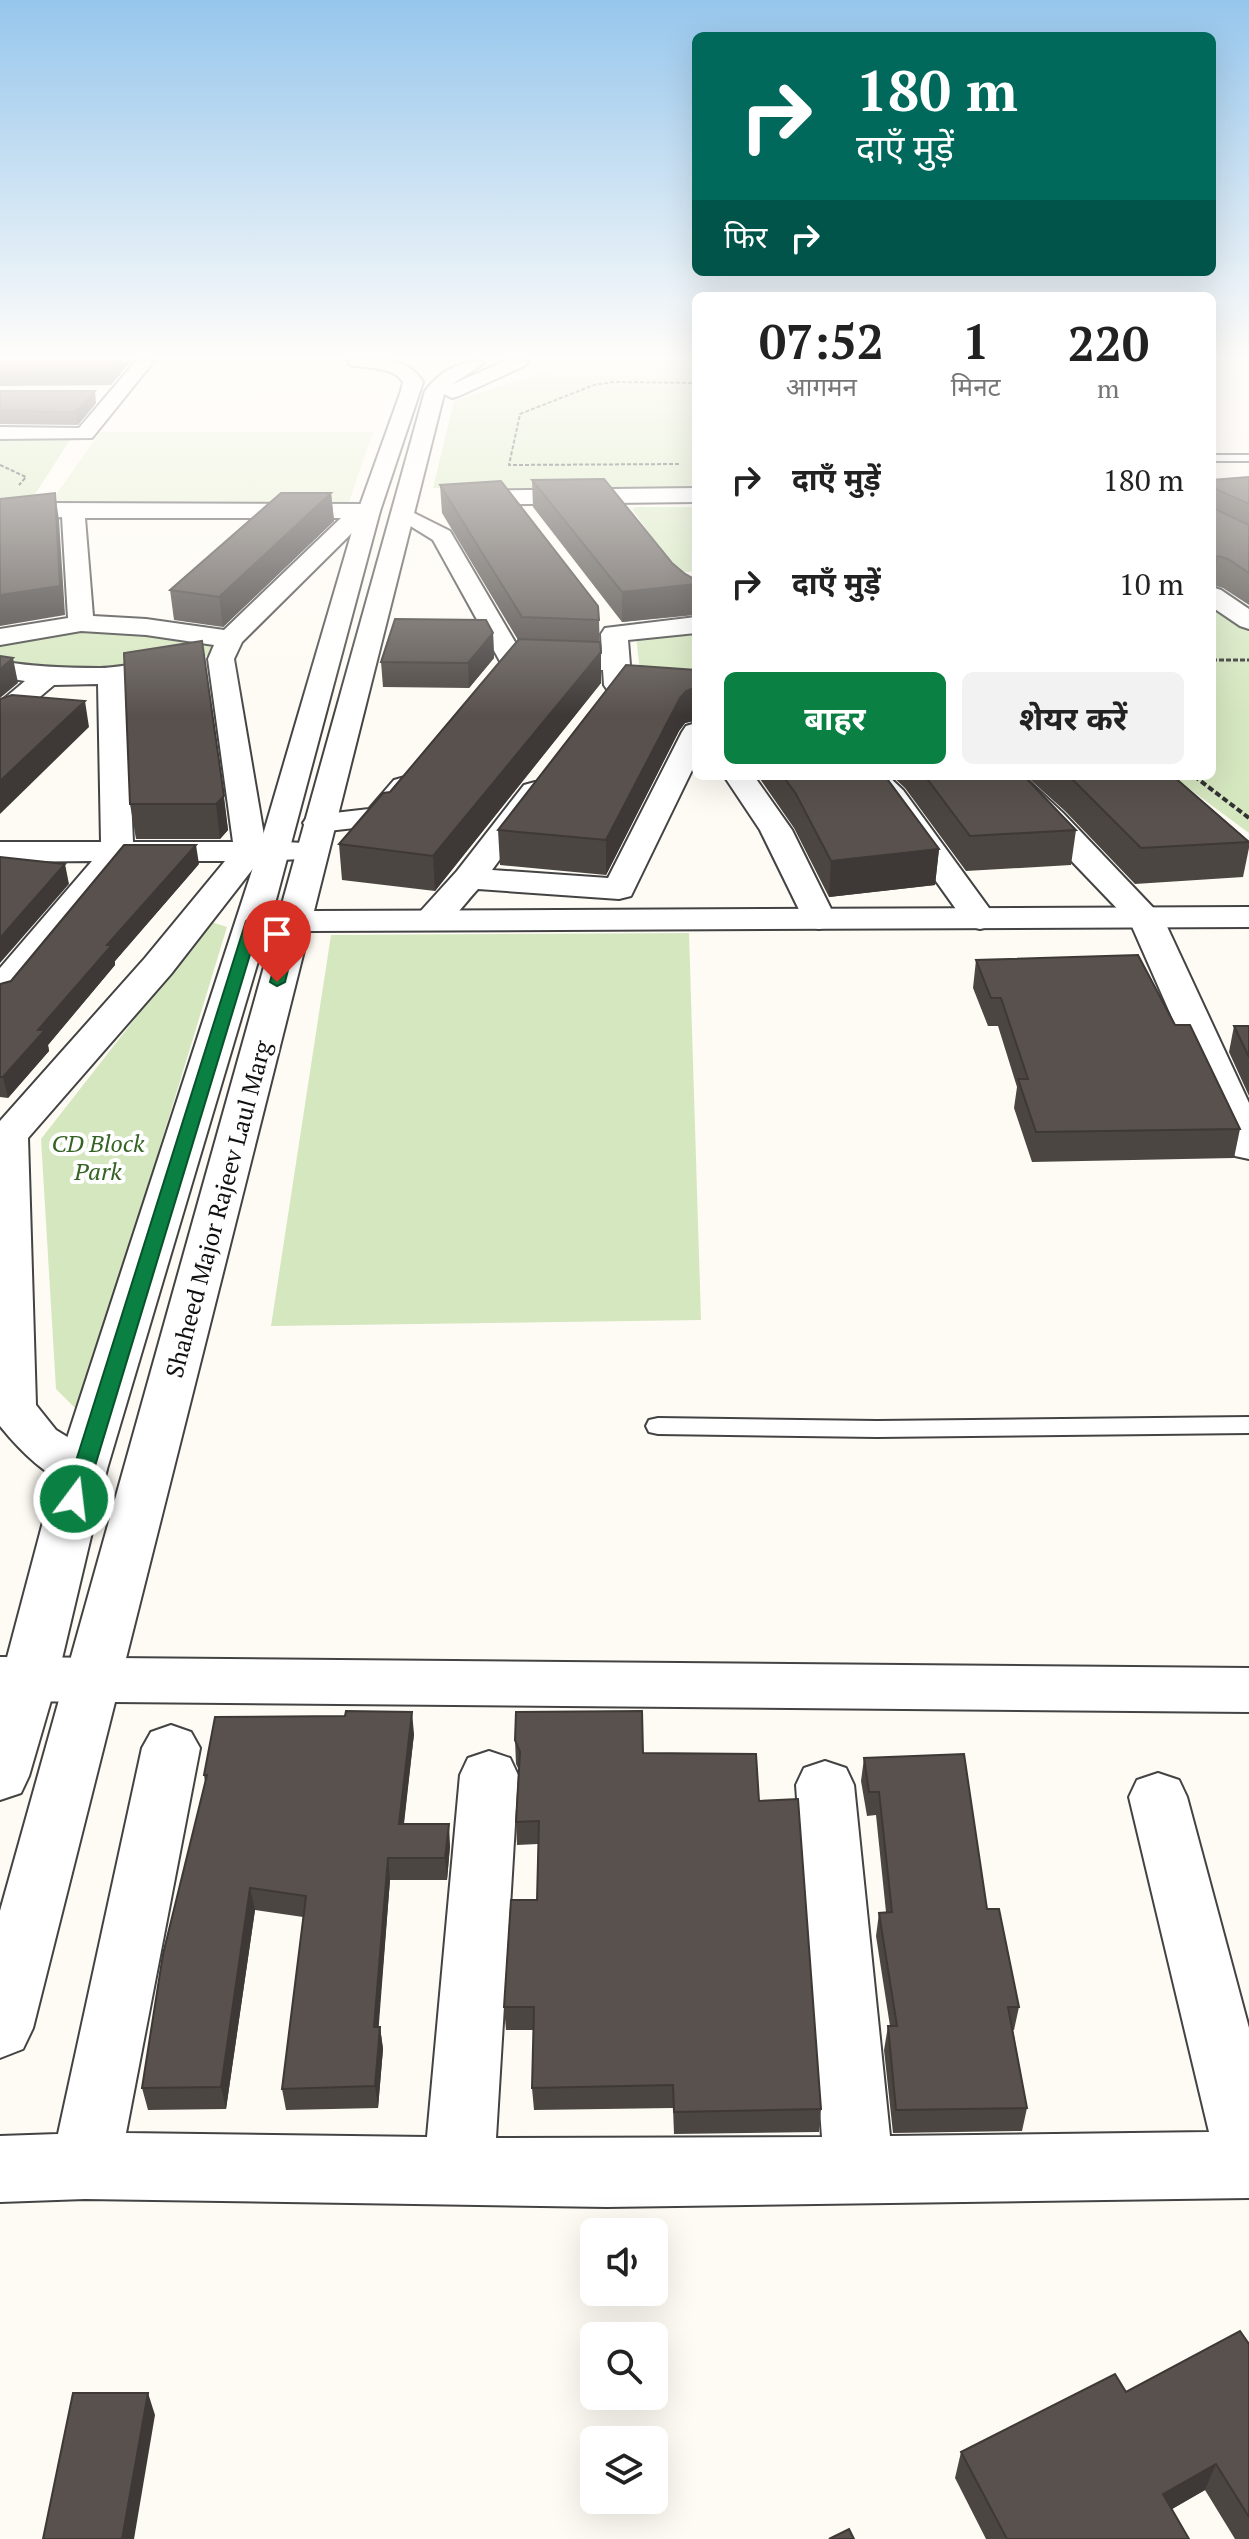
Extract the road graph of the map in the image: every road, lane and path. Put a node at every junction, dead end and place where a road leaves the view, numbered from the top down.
1 (24, 479) edge
2 (388, 479) edge
3 (395, 479) edge
4 (17, 487) dead end
5 (692, 495) edge
6 (508, 496) junction
7 (612, 496) junction
8 (381, 509) junction
9 (73, 511) junction
10 (277, 511) junction
11 (627, 515) edge
12 (0, 517) edge
13 (524, 519) edge
14 (252, 533) edge
15 (1216, 598) edge
16 (170, 606) edge
17 (1249, 621) edge
18 (81, 623) junction
19 (692, 626) edge
20 (146, 627) junction
21 (0, 637) edge
22 (611, 648) junction
23 (225, 649) junction
24 (512, 659) junction
25 (1216, 660) edge
26 (1249, 660) edge
27 (190, 664) edge
28 (0, 669) edge
29 (159, 669) edge
30 (112, 676) junction
31 (47, 677) junction
32 (489, 684) edge
33 (692, 689) edge
34 (599, 709) edge
35 (0, 716) edge
36 (692, 745) edge
37 (419, 769) edge
38 (552, 770) edge
39 (742, 780) edge
40 (875, 780) edge
41 (1009, 780) edge
42 (1199, 780) edge
43 (1249, 818) edge
44 (289, 844) junction
45 (0, 852) edge
46 (117, 852) junction
47 (469, 878) junction
48 (1249, 917) edge
49 (1146, 918) junction
50 (819, 919) junction
51 (980, 919) junction
52 (431, 920) junction
53 (273, 921) junction
54 (0, 991) edge
55 (1240, 1109) edge
56 (3, 1136) edge
57 (1249, 1147) edge
58 (1249, 1425) edge
59 (658, 1426) dead end
60 (82, 1469) junction
61 (94, 1679) junction
62 (14, 1680) edge
63 (1249, 1690) edge
64 (171, 1748) dead end
65 (489, 1775) dead end
66 (0, 1776) edge
67 (825, 1785) dead end
68 (1158, 1797) dead end
69 (0, 2028) edge
70 (1249, 2157) edge
71 (1249, 2165) edge
72 (85, 2166) junction
73 (0, 2169) edge
74 (859, 2170) junction
75 (459, 2171) junction

1 - 4 path
2 - 8 street, Shaheed Major Rajeev Laul Marg
3 - 8 street, Shaheed Major Rajeev Laul Marg
5 - 7 street
6 - 7 street
6 - 8 street
6 - 13 street
7 - 11 street
8 - 10 street
8 - 23 street
8 - 24 street
8 - 44 street, Shaheed Major Rajeev Laul Marg
9 - 10 street
9 - 12 street
9 - 18 street
10 - 14 street
15 - 17 street
16 - 20 street
18 - 20 street
18 - 21 street
19 - 22 street
20 - 23 street
22 - 24 street
22 - 33 street
22 - 34 street
23 - 27 street
23 - 44 street
24 - 32 street
25 - 26 path
28 - 31 street
29 - 30 street
30 - 31 street
30 - 46 street
31 - 35 street
36 - 47 street
37 - 44 street
38 - 47 street
39 - 50 street
40 - 51 street
41 - 49 street
42 - 43 path
44 - 46 street
44 - 53 street, Shaheed Major Rajeev Laul Marg
44 - 56 street
45 - 46 street
46 - 54 street
47 - 52 street
48 - 49 street
49 - 51 street
49 - 55 street
50 - 51 street
50 - 52 street
52 - 53 street
53 - 60 street, Shaheed Major Rajeev Laul Marg
53 - 61 street, Shaheed Major Rajeev Laul Marg
55 - 57 street
56 - 60 street
58 - 59 lane
60 - 62 street, Shaheed Major Rajeev Laul Marg
61 - 62 street
61 - 63 street
61 - 69 street, Shaheed Major Rajeev Laul Marg
62 - 66 street, Shaheed Major Rajeev Laul Marg
64 - 72 street
65 - 75 street
67 - 74 street
68 - 70 street
71 - 74 street
72 - 73 street
72 - 75 street
74 - 75 street

